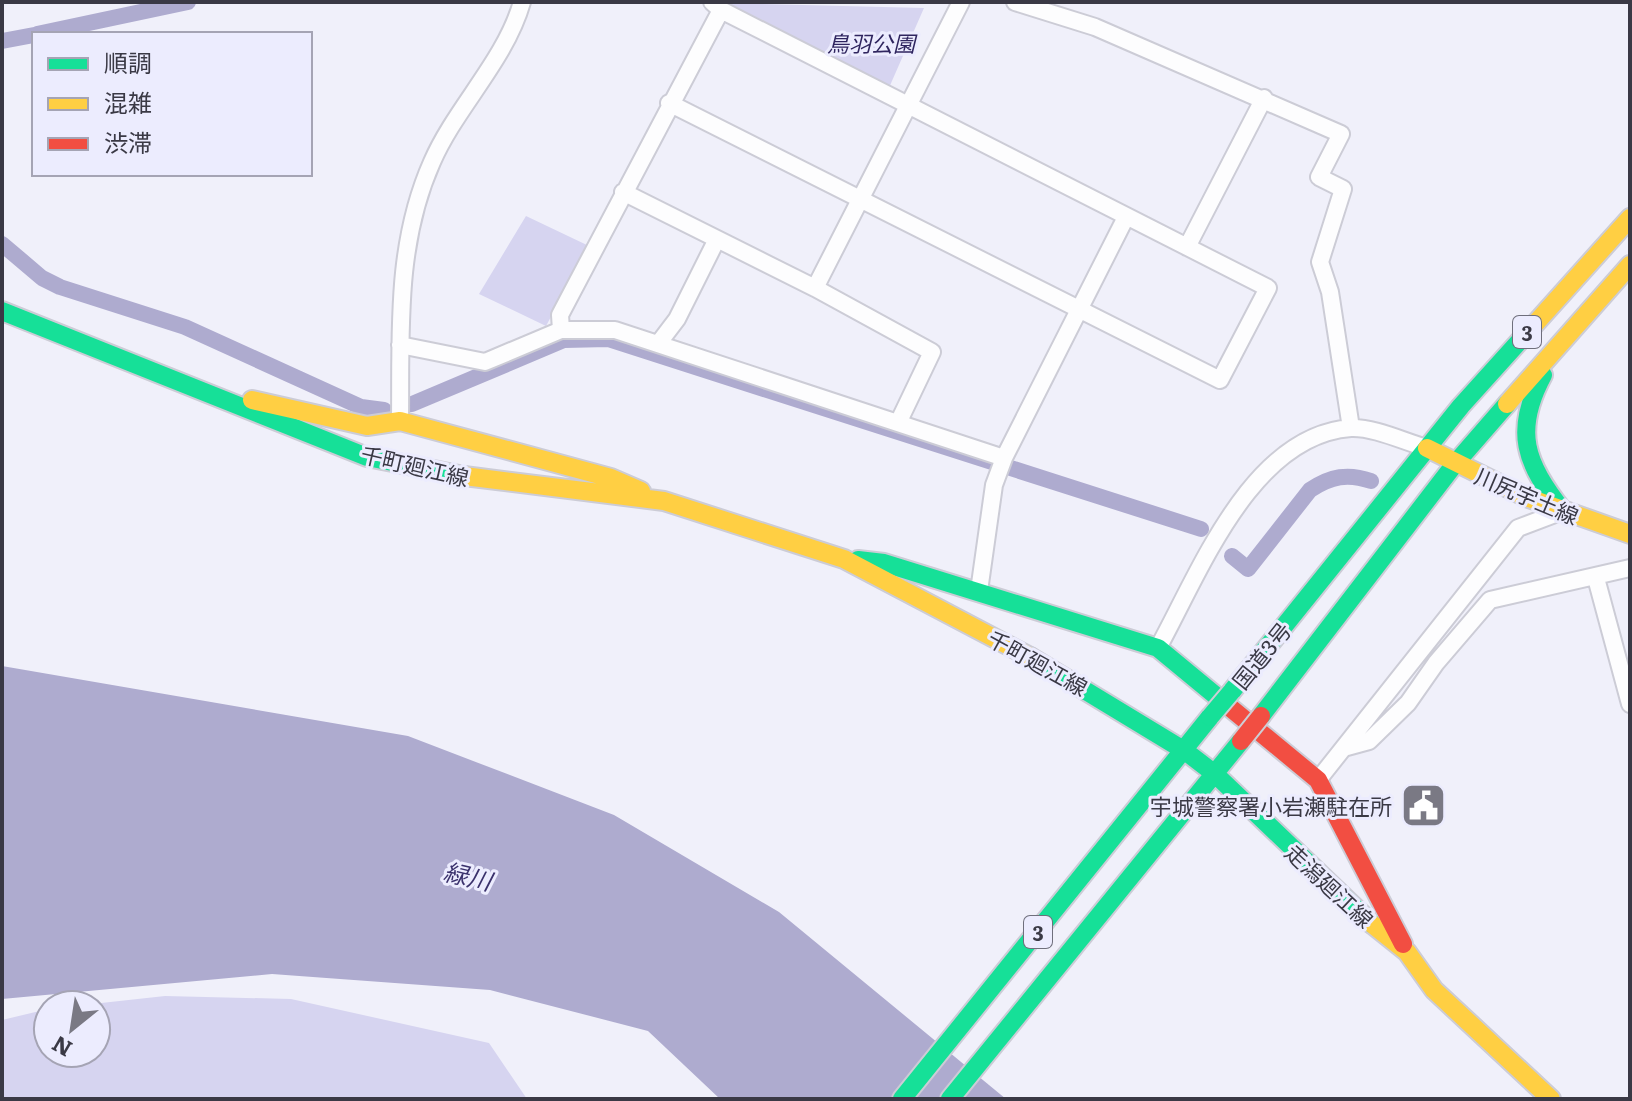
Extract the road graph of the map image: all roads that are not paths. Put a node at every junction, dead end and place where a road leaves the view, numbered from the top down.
1 (522, 2) edge
2 (961, 2) edge
3 (1015, 2) edge
4 (716, 6) edge
5 (1264, 98) junction
6 (669, 103) junction
7 (909, 105) junction
8 (623, 192) junction
9 (860, 201) junction
10 (1126, 217) junction
11 (1630, 218) edge
12 (717, 239) junction
13 (1187, 247) junction
14 (1630, 265) edge
15 (815, 288) junction
16 (1080, 309) junction
17 (2, 311) edge
18 (561, 330) junction
19 (1568, 334) junction
20 (658, 344) junction
21 (400, 345) junction
22 (203, 392) junction
23 (400, 421) junction
24 (899, 421) junction
25 (1351, 428) junction
26 (1427, 448) junction
27 (1004, 458) junction
28 (1454, 465) junction
29 (664, 501) junction
30 (1563, 511) junction
31 (1630, 534) edge
32 (844, 559) junction
33 (1630, 568) edge
34 (1596, 578) junction
35 (979, 591) junction
36 (1158, 648) junction
37 (1630, 704) edge
38 (1347, 747) junction
39 (1179, 758) junction
40 (1215, 774) junction
41 (1318, 780) junction
42 (1407, 952) junction
43 (902, 1099) edge
44 (950, 1099) edge
45 (1551, 1099) edge

1 - 21 street
2 - 7 street
3 - 5 street
4 - 6 street
4 - 7 street
5 - 13 street
5 - 25 street
6 - 8 street
6 - 9 street
7 - 9 street
7 - 10 street
8 - 12 street
8 - 18 street
9 - 15 street
9 - 16 street
10 - 13 street
10 - 16 street
11 - 26 main road, 国道3号 / 3
12 - 15 street
12 - 20 street
13 - 16 street
14 - 19 main road, 国道3号 / 3
15 - 24 street
16 - 27 street
17 - 22 main road, 千町廻江線
18 - 20 street
18 - 21 street
19 - 28 main road, 国道3号 / 3
19 - 30 main road
20 - 24 street
21 - 23 street
22 - 23 main road
22 - 29 main road, 千町廻江線
23 - 29 main road
24 - 27 street
25 - 26 street
25 - 36 street
26 - 28 main road, 川尻宇土線
26 - 39 main road, 国道3号 / 3, bridge
27 - 35 street
28 - 30 main road, 川尻宇土線
28 - 40 main road, 国道3号 / 3, bridge
29 - 32 main road, 千町廻江線
30 - 31 main road, 川尻宇土線
30 - 38 street
32 - 35 main road, 千町廻江線
32 - 39 main road, 千町廻江線
33 - 34 street
34 - 37 street
34 - 38 street
35 - 36 main road, 千町廻江線
36 - 41 main road, 走潟廻江線
38 - 41 street
39 - 40 main road, 走潟廻江線
39 - 43 main road, 国道3号 / 3
40 - 42 main road, 走潟廻江線
40 - 44 main road, 国道3号 / 3
41 - 42 main road, 走潟廻江線
42 - 45 main road, 走潟廻江線

